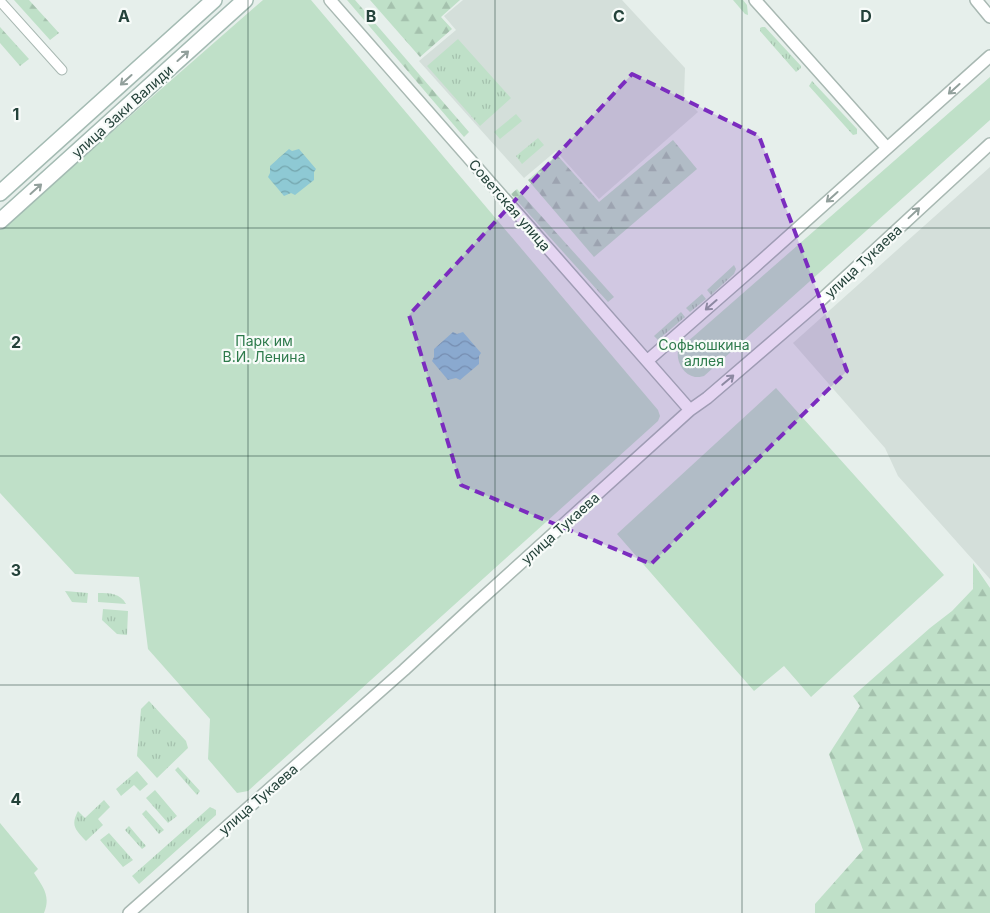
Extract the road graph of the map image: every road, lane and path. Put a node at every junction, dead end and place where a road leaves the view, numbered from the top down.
1 (214, 0) edge
2 (245, 0) edge
3 (330, 0) edge
4 (754, 0) edge
5 (976, 0) edge
6 (0, 1) edge
7 (990, 18) edge
8 (990, 56) edge
9 (62, 70) dead end
10 (990, 144) edge
11 (887, 148) junction
12 (0, 193) edge
13 (0, 221) edge
14 (647, 361) junction
15 (690, 410) junction
16 (129, 913) edge

1 -> 12 main road, улица Заки Валиди
13 -> 2 main road, улица Заки Валиди
3 - 14 street, Советская улица
4 - 11 street
5 - 7 street
6 - 9 street
8 -> 11 street
15 -> 10 street, улица Тукаева
11 -> 14 street
14 - 15 street, Советская улица
15 - 16 street, улица Тукаева

